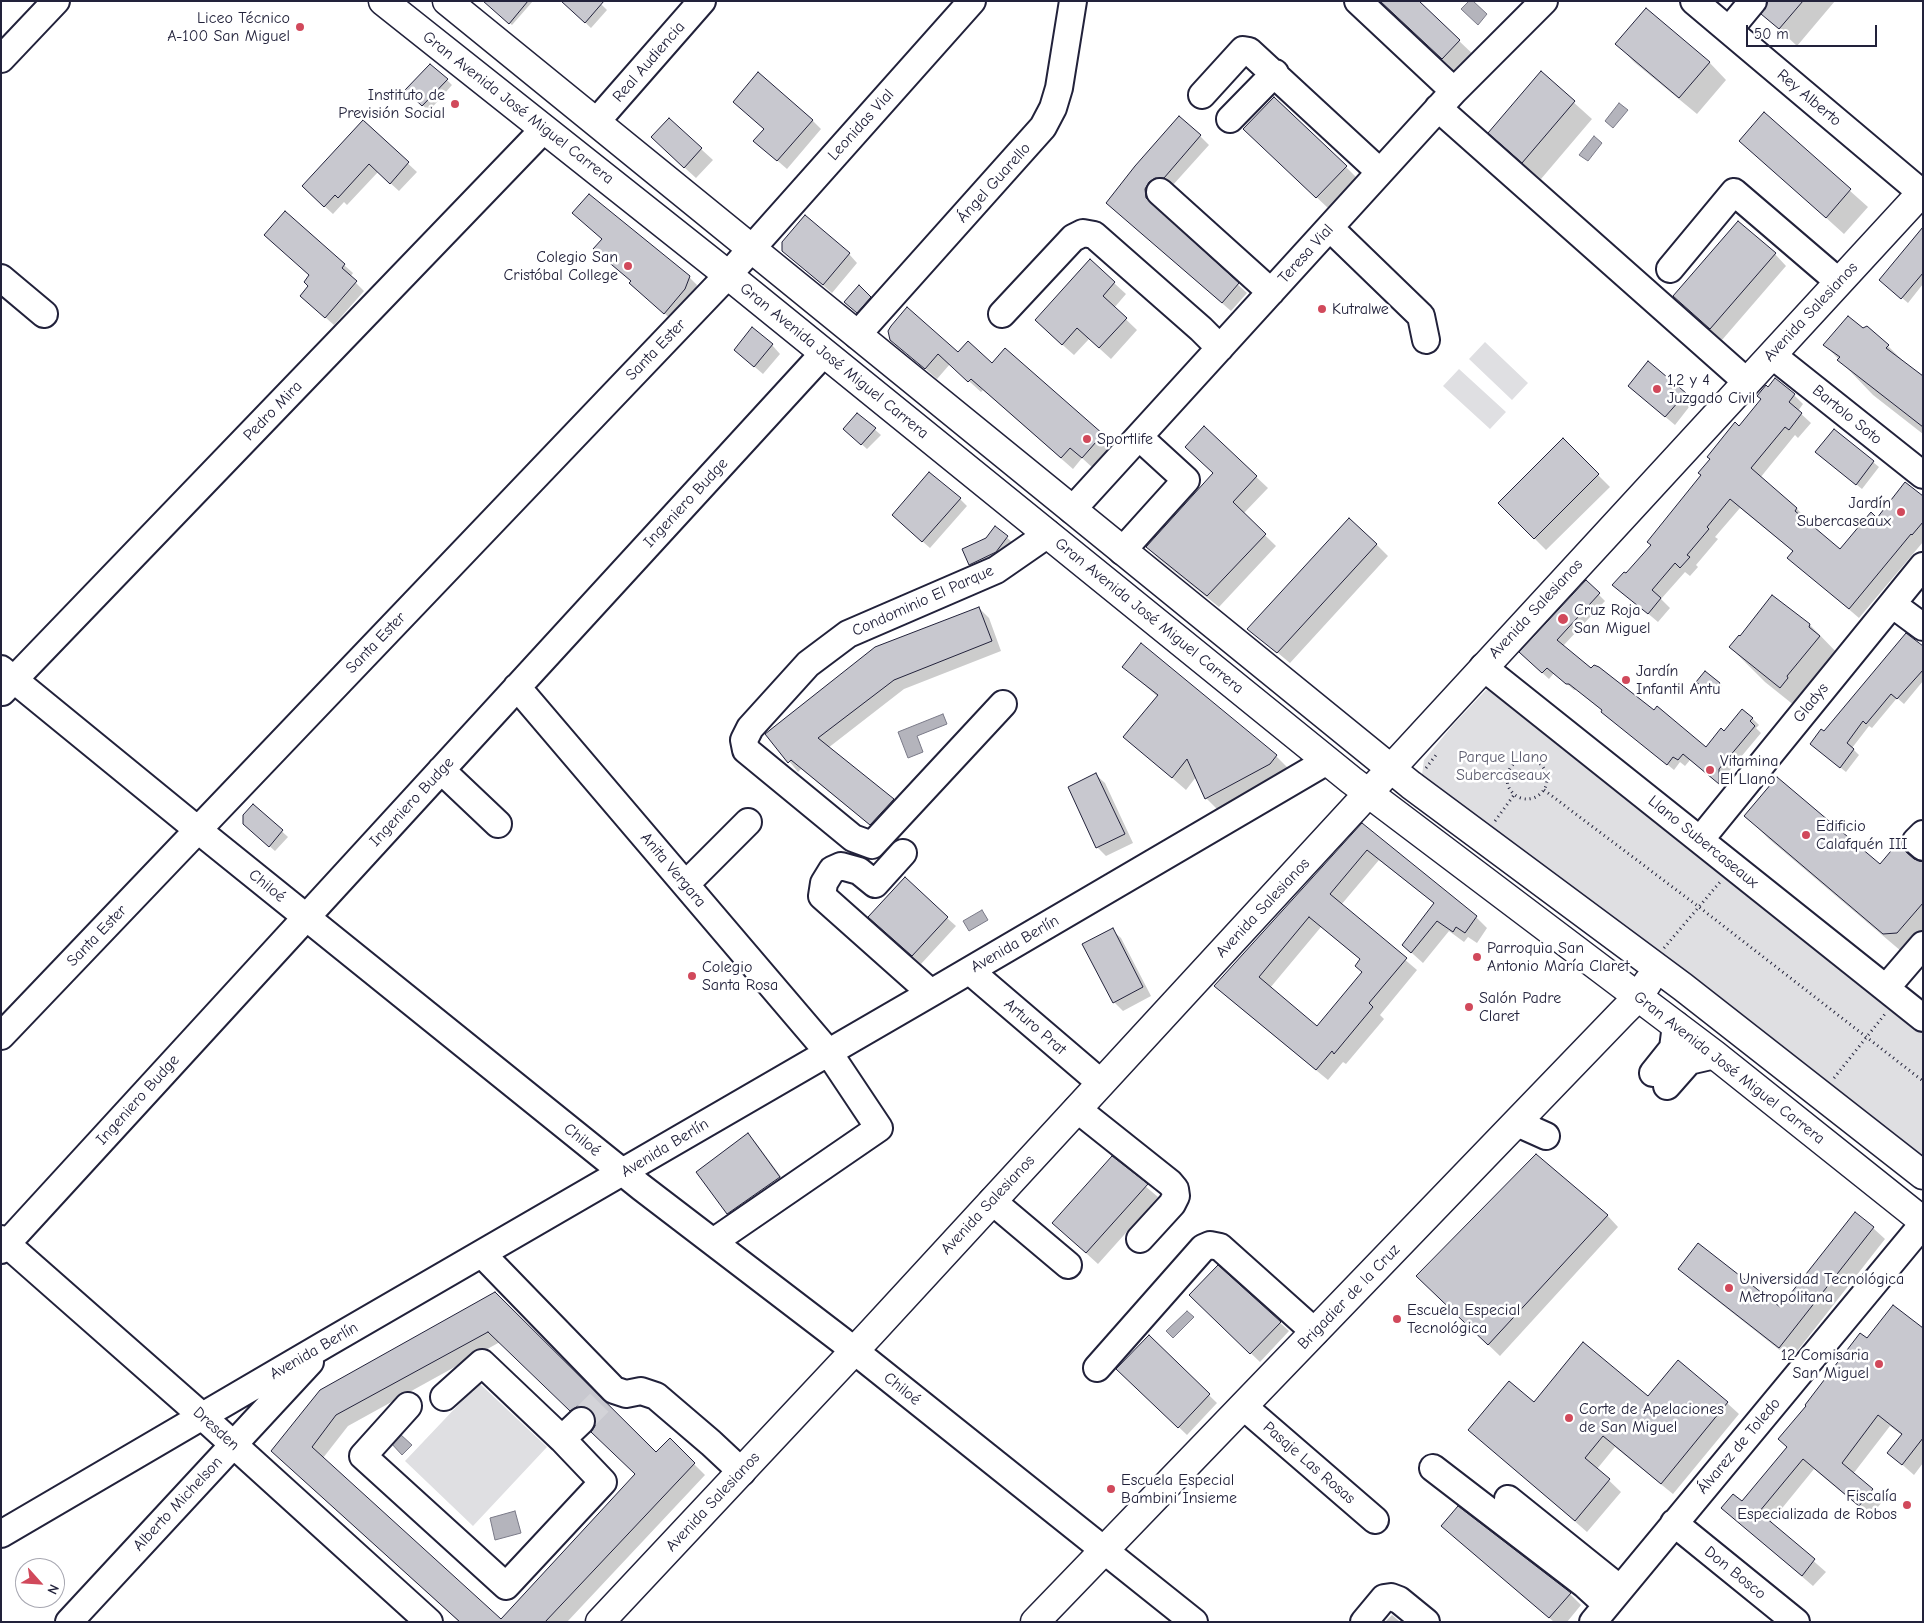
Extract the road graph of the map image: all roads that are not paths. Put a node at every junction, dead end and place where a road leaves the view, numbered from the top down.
1 (56, 1) edge
2 (383, 1) edge
3 (447, 1) edge
4 (702, 1) edge
5 (972, 1) edge
6 (1073, 1) edge
7 (1358, 1) edge
8 (1544, 1) edge
9 (1694, 1) edge
10 (1754, 1) edge
11 (1729, 30) junction
12 (1, 58) edge
13 (1275, 73) junction
14 (1202, 95) dead end
15 (1446, 99) junction
16 (1230, 118) dead end
17 (596, 122) junction
18 (544, 129) junction
19 (1380, 172) junction
20 (1160, 192) dead end
21 (1922, 193) edge
22 (1330, 228) junction
23 (750, 249) junction
24 (1670, 269) dead end
25 (728, 274) junction
26 (1, 278) edge
27 (1839, 282) junction
28 (1271, 292) junction
29 (44, 314) dead end
30 (1002, 314) dead end
31 (858, 336) junction
32 (1426, 340) dead end
33 (1220, 348) junction
34 (823, 354) junction
35 (1772, 355) junction
36 (1746, 382) junction
37 (1139, 437) junction
38 (1923, 475) edge
39 (1072, 510) junction
40 (1039, 527) junction
41 (1122, 551) junction
42 (1911, 588) edge
43 (1923, 627) edge
44 (1483, 667) junction
45 (5, 680) edge
46 (517, 687) junction
47 (1003, 704) dead end
48 (1327, 761) junction
49 (1390, 767) junction
50 (441, 770) junction
51 (1368, 794) junction
52 (748, 822) dead end
53 (498, 824) dead end
54 (198, 830) junction
55 (1923, 834) edge
56 (1700, 840) junction
57 (1923, 847) edge
58 (903, 853) dead end
59 (686, 884) junction
60 (306, 918) junction
61 (1923, 945) edge
62 (1660, 959) junction
63 (970, 971) junction
64 (1892, 993) junction
65 (931, 994) junction
66 (1638, 997) junction
67 (1923, 1018) edge
68 (1676, 1025) junction
69 (1, 1036) edge
70 (829, 1053) junction
71 (1716, 1055) junction
72 (1101, 1083) junction
73 (1077, 1109) junction
74 (1517, 1122) junction
75 (1546, 1136) dead end
76 (623, 1173) junction
77 (1923, 1175) edge
78 (992, 1201) junction
79 (1923, 1222) edge
80 (1140, 1240) dead end
81 (713, 1242) junction
82 (3, 1244) edge
83 (482, 1254) junction
84 (1068, 1265) dead end
85 (1315, 1332) junction
86 (329, 1342) junction
87 (854, 1350) junction
88 (1097, 1368) dead end
89 (444, 1397) dead end
90 (408, 1406) dead end
91 (1244, 1406) junction
92 (202, 1416) junction
93 (581, 1421) tunnel mouth
94 (562, 1439) junction
95 (234, 1444) junction
96 (1434, 1468) dead end
97 (742, 1472) junction
98 (1508, 1500) dead end
99 (1375, 1520) dead end
100 (1674, 1523) junction
101 (1, 1534) edge
102 (1104, 1550) junction
103 (1607, 1605) edge
104 (604, 1620) edge
105 (68, 1622) edge
106 (429, 1622) edge
107 (1035, 1622) edge
108 (1194, 1622) edge
109 (1364, 1622) edge
110 (1426, 1622) edge
111 (1796, 1622) edge

1 - 12 street
2 - 18 main road, Gran Avenida José Miguel Carrera
3 - 17 main road, Gran Avenida José Miguel Carrera
4 - 17 street, Real Audiencia
5 - 23 street, Leonidas Vial
6 - 31 street, Ángel Guarello
7 - 15 street
8 - 15 street, Teresa Vial
9 - 11 street, Rey Alberto
10 - 11 street
11 - 21 street, Rey Alberto
13 - 14 street
13 - 16 street
13 - 19 street
15 - 19 street, Teresa Vial
15 - 36 street
17 - 23 main road, Gran Avenida José Miguel Carrera
18 - 25 main road, Gran Avenida José Miguel Carrera
18 - 45 street, Pedro Mira
19 - 22 street, Teresa Vial
20 - 28 street
21 - 27 main road, Avenida Salesianos
22 - 28 street, Teresa Vial
22 - 32 street
23 - 25 street, Santa Ester
23 - 31 main road, Gran Avenida José Miguel Carrera
24 - 27 street
25 - 34 main road, Gran Avenida José Miguel Carrera
25 - 54 street, Santa Ester
26 - 29 street
27 - 35 main road, Avenida Salesianos
28 - 33 street, Teresa Vial
30 - 33 street
31 - 39 main road, Gran Avenida José Miguel Carrera
33 - 37 street, Teresa Vial
34 - 40 main road, Gran Avenida José Miguel Carrera
34 - 46 street, Ingeniero Budge
35 - 36 main road, Avenida Salesianos
35 - 38 street, Bartolo Soto
36 - 44 main road, Avenida Salesianos
37 - 39 street, Teresa Vial
37 - 41 street
39 - 40 main road
39 - 41 main road, Gran Avenida José Miguel Carrera
40 - 47 street, Condominio El Parque
40 - 48 main road, Gran Avenida José Miguel Carrera
41 - 49 main road, Gran Avenida José Miguel Carrera
42 - 43 street
42 - 56 street, Gladys
44 - 49 main road, Avenida Salesianos
44 - 56 street, Llano Subercaseaux
45 - 54 street, Chiloé
46 - 50 street, Ingeniero Budge
46 - 59 street, Anita Vergara
48 - 51 main road, Gran Avenida José Miguel Carrera
48 - 63 street, Avenida Berlín
49 - 51 main road, Avenida Salesianos
49 - 62 main road, Gran Avenida José Miguel Carrera
50 - 53 street
50 - 60 street, Ingeniero Budge
51 - 66 main road, Gran Avenida José Miguel Carrera
51 - 72 main road, Avenida Salesianos
52 - 59 street
54 - 60 street, Chiloé
54 - 69 street, Santa Ester
55 - 57 street
56 - 64 street, Llano Subercaseaux
58 - 65 street
59 - 70 street, Anita Vergara
60 - 76 street, Chiloé
60 - 82 street, Ingeniero Budge
61 - 64 street
62 - 66 main road, Brigadier de la Cruz
62 - 77 main road, Gran Avenida José Miguel Carrera
63 - 65 street, Avenida Berlín
63 - 72 street, Arturo Prat
64 - 67 street, Llano Subercaseaux
65 - 70 street, Avenida Berlín
66 - 68 main road, Gran Avenida José Miguel Carrera
66 - 74 main road, Brigadier de la Cruz
68 - 71 main road, Gran Avenida José Miguel Carrera
68 - 71 street
70 - 76 street, Avenida Berlín
70 - 81 street, Anita Vergara
71 - 79 main road, Gran Avenida José Miguel Carrera
72 - 73 main road, Avenida Salesianos
73 - 78 main road, Avenida Salesianos
73 - 80 street
74 - 75 street
74 - 85 main road, Brigadier de la Cruz
76 - 81 street, Chiloé
76 - 83 street, Avenida Berlín
78 - 84 street
78 - 87 main road, Avenida Salesianos
79 - 100 street, Álvarez de Toledo
81 - 87 street, Chiloé
82 - 92 street, Dresden
83 - 86 street, Avenida Berlín
83 - 97 street
85 - 88 street
85 - 91 main road, Brigadier de la Cruz
86 - 92 street, Avenida Berlín
86 - 95 street, Alberto Michelson
87 - 97 main road, Avenida Salesianos
87 - 102 street, Chiloé
89 - 94 street
90 - 94 street
91 - 99 street, Pasaje Las Rosas
91 - 102 main road, Brigadier de la Cruz
92 - 95 street, Dresden
92 - 101 street, Avenida Berlín
93 - 94 street
95 - 105 street, Alberto Michelson
95 - 106 street, Dresden
96 - 103 street
97 - 104 main road, Avenida Salesianos
98 - 103 street
100 - 103 street, Álvarez de Toledo
100 - 111 street, Don Bosco
102 - 107 main road, Brigadier de la Cruz
102 - 108 street, Chiloé
109 - 110 street

